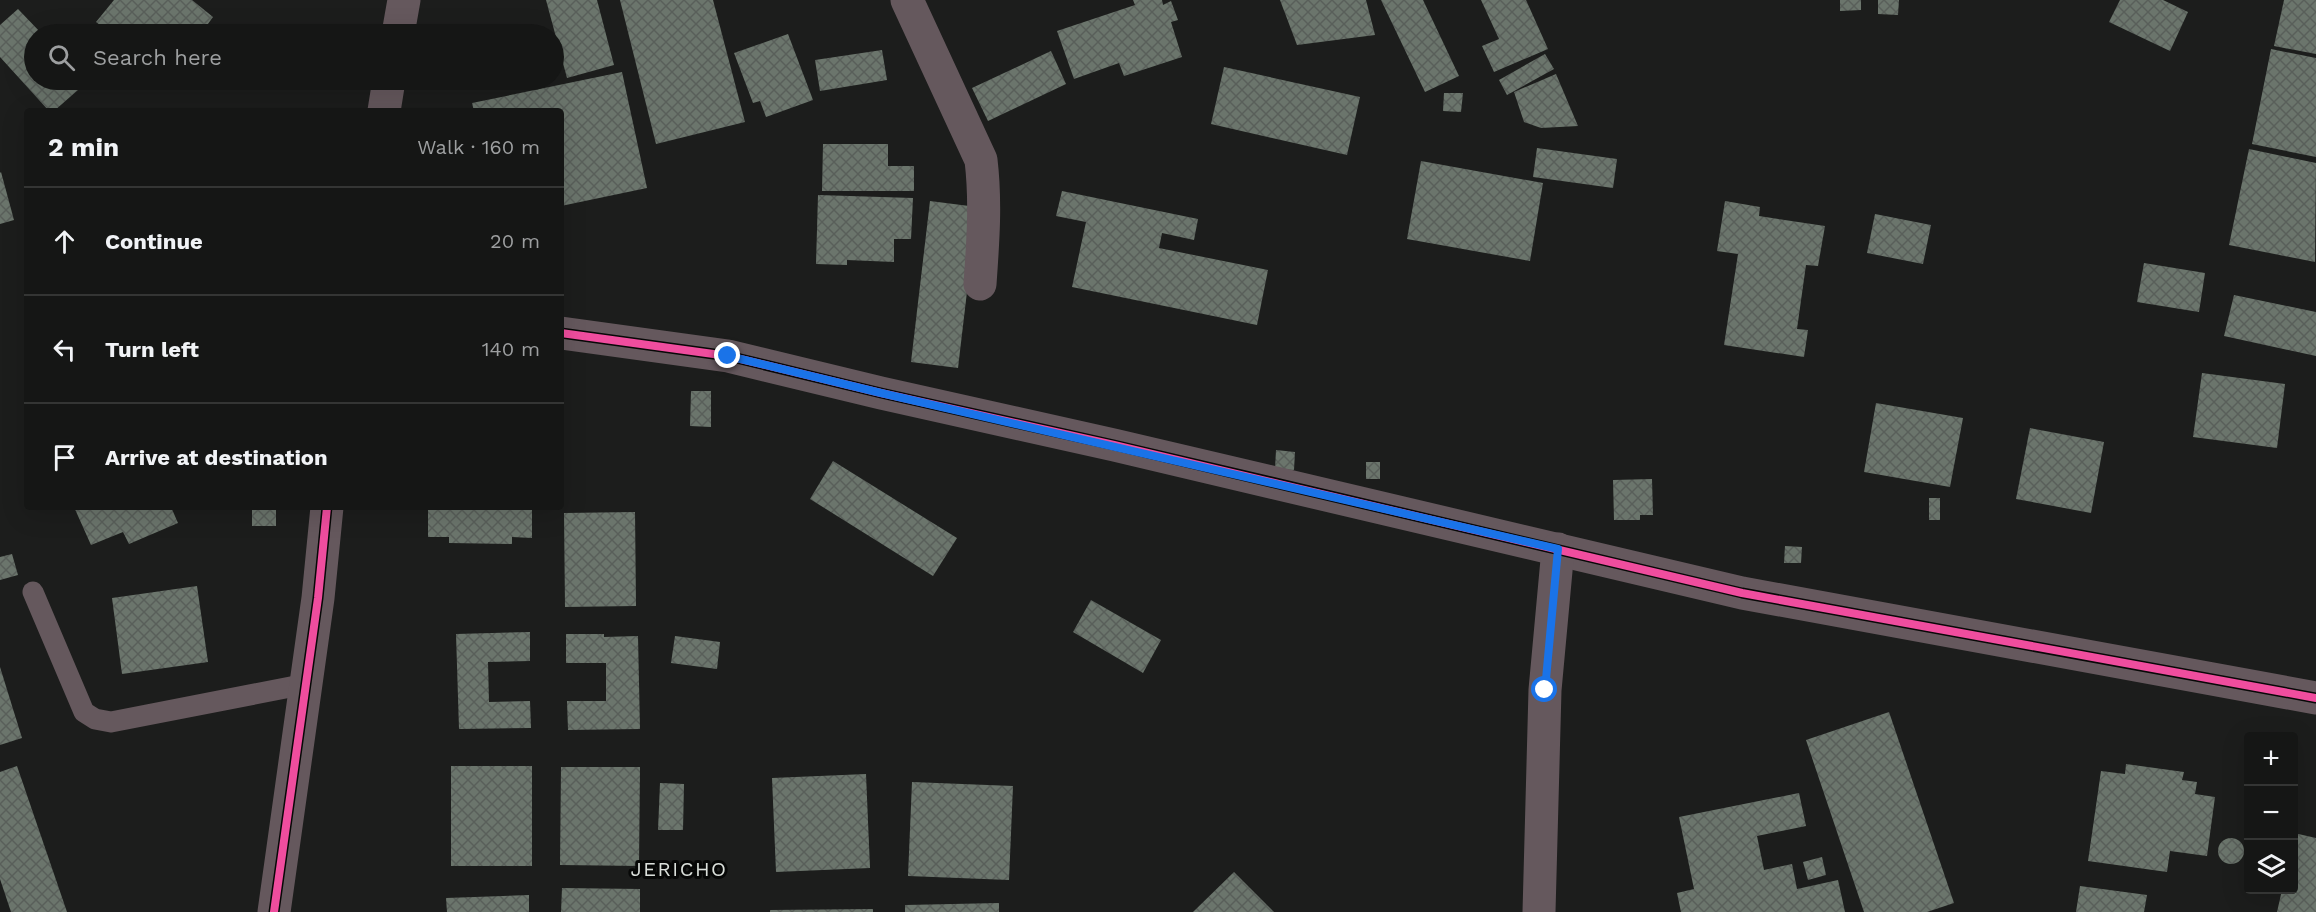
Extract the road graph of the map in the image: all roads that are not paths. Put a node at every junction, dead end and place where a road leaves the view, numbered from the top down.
1 (404, 0) edge
2 (907, 0) edge
3 (400, 24) edge
4 (387, 90) edge
5 (384, 108) edge
6 (980, 284) dead end
7 (564, 333) edge
8 (327, 510) edge
9 (1558, 549) junction
10 (33, 592) dead end
11 (306, 684) junction
12 (2316, 698) edge
13 (274, 912) edge
14 (1539, 912) edge

1 - 3 street
2 - 6 street
4 - 5 street
7 - 9 street
8 - 11 street
9 - 12 street
9 - 14 street
10 - 11 lane
11 - 13 street

